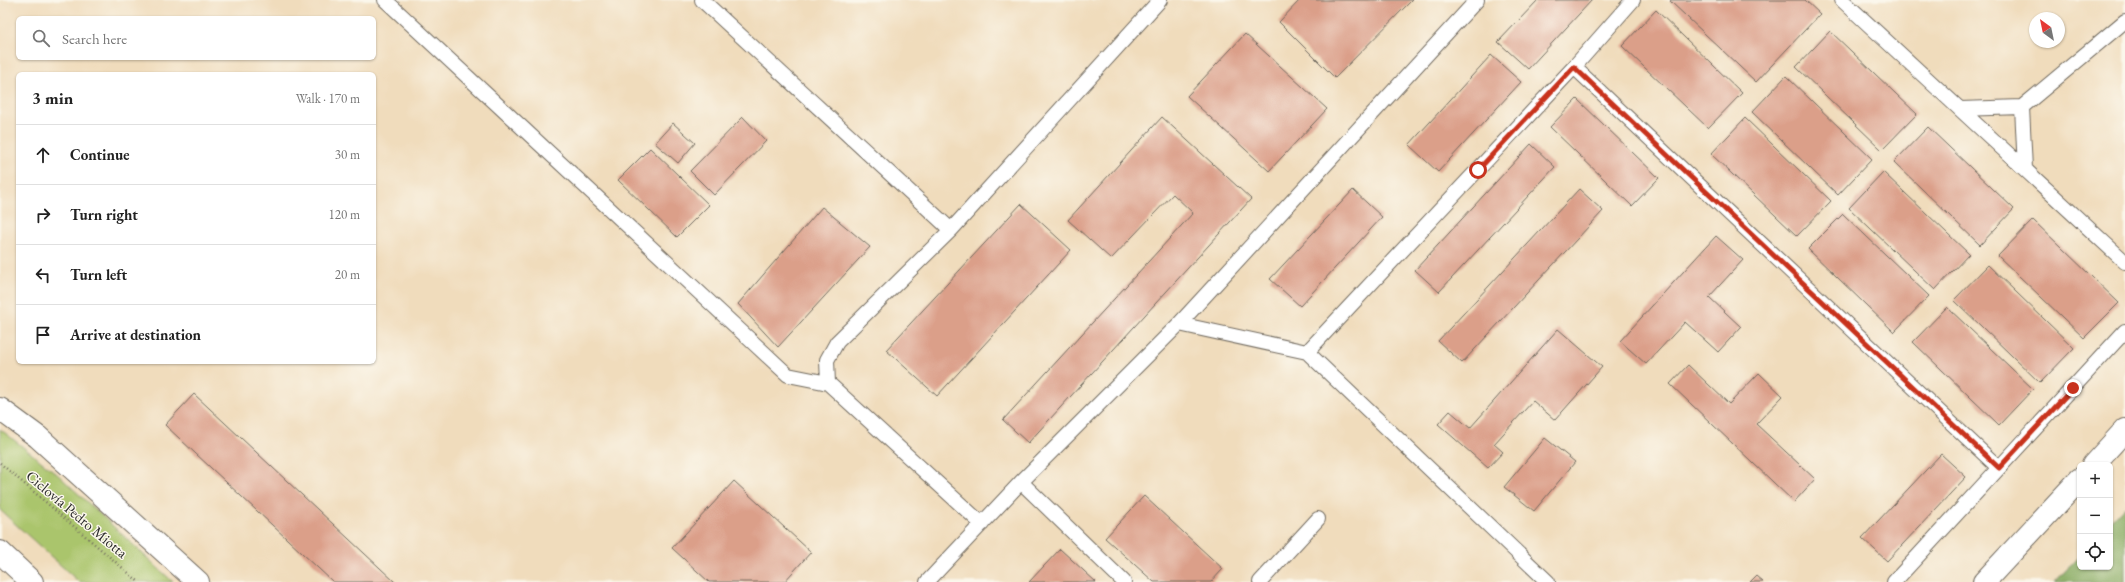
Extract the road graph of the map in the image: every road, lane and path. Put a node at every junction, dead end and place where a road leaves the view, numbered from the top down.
1 (385, 0) edge
2 (702, 0) edge
3 (1160, 0) edge
4 (1477, 0) edge
5 (1633, 0) edge
6 (1842, 0) edge
7 (2125, 21) edge
8 (1574, 67) junction
9 (2022, 107) junction
10 (1960, 109) junction
11 (2025, 170) junction
12 (951, 230) junction
13 (2125, 262) edge
14 (1179, 324) junction
15 (2125, 331) edge
16 (1307, 352) junction
17 (828, 383) junction
18 (0, 409) edge
19 (2125, 430) edge
20 (2095, 462) edge
21 (0, 464) edge
22 (1999, 468) junction
23 (2077, 481) edge
24 (1021, 482) junction
25 (1318, 519) dead end
26 (982, 524) junction
27 (0, 552) edge
28 (32, 582) edge
29 (139, 582) edge
30 (198, 582) edge
31 (927, 582) edge
32 (1124, 582) edge
33 (1260, 582) edge
34 (1548, 582) edge
35 (1894, 582) edge
36 (1984, 582) edge

1 - 17 lane
2 - 12 lane
3 - 12 lane
4 - 14 lane
5 - 8 lane
6 - 10 lane
7 - 9 lane
8 - 16 lane
8 - 22 lane
9 - 10 lane
9 - 11 lane
10 - 11 lane
11 - 13 lane
12 - 17 lane
14 - 16 lane
14 - 24 lane
15 - 22 lane
16 - 34 lane
17 - 26 lane
18 - 30 main road
19 - 20 main road
21 - 29 path, Ciclovía Pedro Miotta
22 - 35 lane
23 - 36 main road
24 - 26 lane
24 - 32 lane
25 - 33 lane
26 - 31 lane
27 - 28 main road

